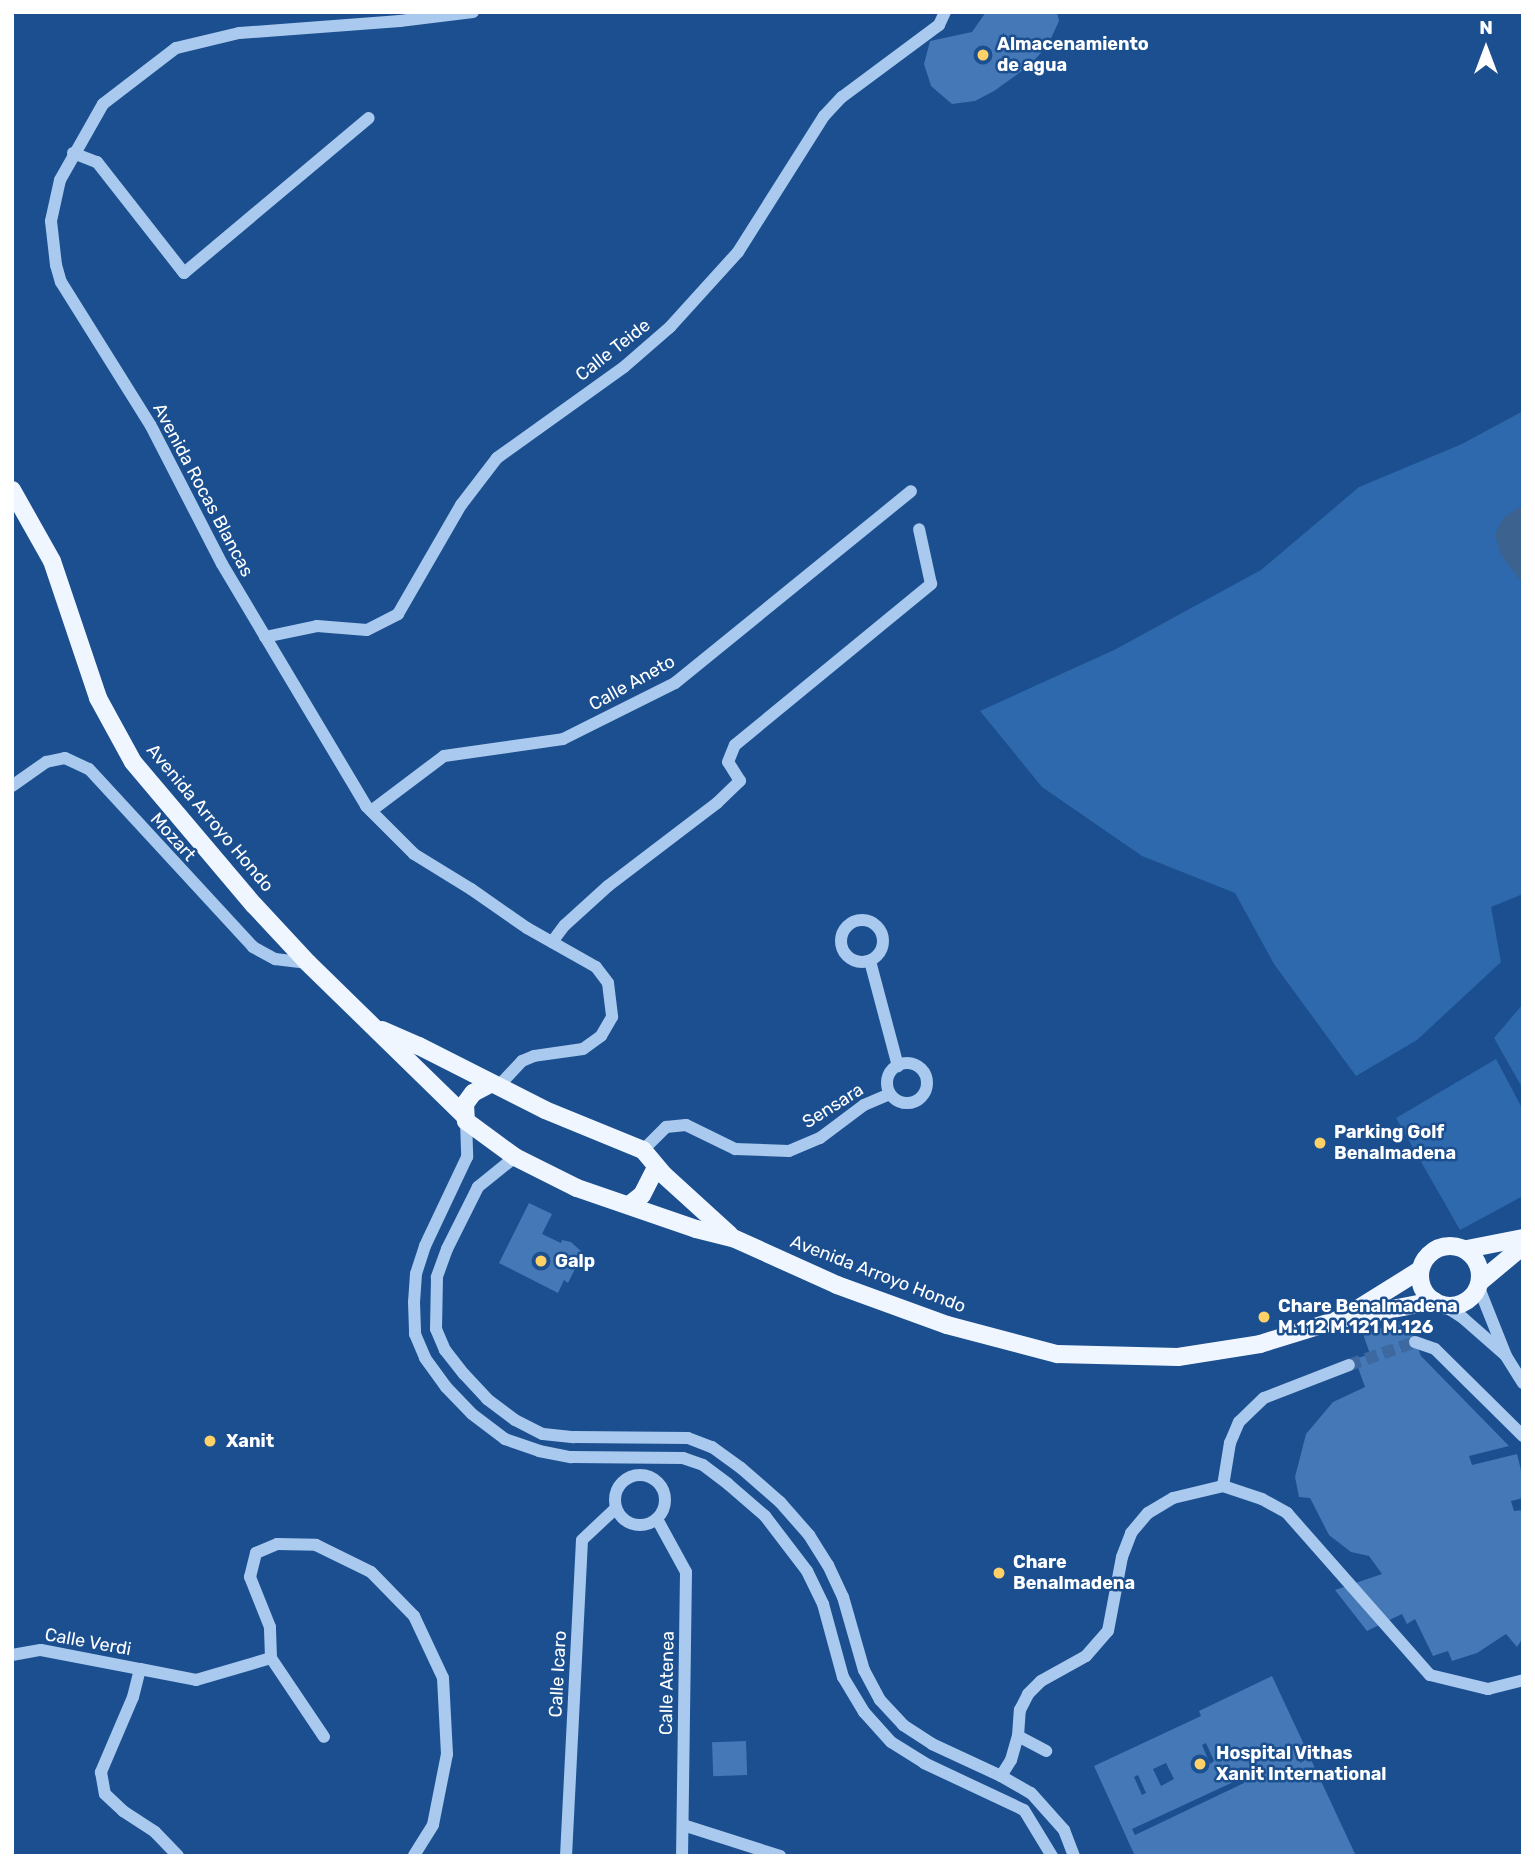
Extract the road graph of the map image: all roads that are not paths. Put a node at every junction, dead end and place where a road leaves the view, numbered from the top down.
1 (473, 12) edge
2 (945, 12) edge
3 (369, 118) dead end
4 (73, 153) junction
5 (12, 490) edge
6 (911, 491) dead end
7 (919, 528) dead end
8 (265, 637) junction
9 (12, 786) edge
10 (371, 811) junction
11 (552, 942) junction
12 (870, 961) dead end
13 (308, 963) junction
14 (373, 1027) junction
15 (898, 1066) junction
16 (494, 1085) junction
17 (890, 1094) junction
18 (465, 1118) junction
19 (643, 1150) junction
20 (515, 1157) junction
21 (656, 1167) junction
22 (629, 1205) junction
23 (733, 1238) junction
24 (1523, 1238) edge
25 (1523, 1246) edge
26 (1467, 1249) junction
27 (1420, 1270) junction
28 (1480, 1285) junction
29 (1438, 1303) junction
30 (1340, 1319) junction
31 (1415, 1342) dead end
32 (1506, 1356) junction
33 (1349, 1365) tunnel mouth
34 (1523, 1383) edge
35 (1523, 1436) edge
36 (616, 1457) junction
37 (667, 1457) junction
38 (653, 1478) junction
39 (626, 1479) junction
40 (1223, 1486) junction
41 (616, 1508) junction
42 (657, 1519) junction
43 (12, 1655) edge
44 (271, 1658) junction
45 (140, 1669) junction
46 (1523, 1680) edge
47 (1018, 1736) junction
48 (324, 1737) dead end
49 (1046, 1751) dead end
50 (1001, 1776) junction
51 (683, 1825) junction
52 (178, 1856) edge
53 (414, 1856) edge
54 (566, 1856) edge
55 (682, 1856) edge
56 (780, 1856) edge
57 (1052, 1856) edge
58 (1074, 1856) edge

1 - 4 street, Avenida Rocas Blancas
2 - 8 street, Calle Teide
3 - 4 street
4 - 8 street, Avenida Rocas Blancas
5 - 13 main road, Avenida Arroyo Hondo
6 - 10 street, Calle Aneto
7 - 11 street
8 - 10 street, Avenida Rocas Blancas
9 - 13 street, Mozart
10 - 11 street, Avenida Rocas Blancas
11 - 16 street, Avenida Rocas Blancas
12 - 15 street
13 - 14 main road, Avenida Arroyo Hondo
14 - 16 main road, Avenida Arroyo Hondo
14 - 18 main road, Avenida Arroyo Hondo
15 - 17 street
15 - 17 street
16 - 18 main road
16 - 19 main road, Avenida Arroyo Hondo
17 - 19 street, Sensara
18 - 20 main road, Avenida Arroyo Hondo
18 - 36 street
19 - 21 main road, Avenida Arroyo Hondo
20 - 22 main road, Avenida Arroyo Hondo
20 - 50 street
21 - 22 main road
21 - 23 main road, Avenida Arroyo Hondo
22 - 23 main road, Avenida Arroyo Hondo
23 - 30 main road, Avenida Arroyo Hondo
24 - 26 main road
25 - 28 main road
26 - 27 main road
26 - 28 main road
27 - 29 main road
27 - 30 main road, Avenida Arroyo Hondo
28 - 29 main road
28 - 32 street
29 - 30 main road, Avenida Arroyo Hondo
29 - 32 street
31 - 35 street
32 - 34 street
33 - 40 street
36 - 37 street
36 - 39 street
37 - 38 street
37 - 57 street
38 - 39 street
38 - 42 street
39 - 41 street
40 - 46 street
40 - 47 street
41 - 42 street
41 - 54 street, Calle Icaro
42 - 51 street, Calle Atenea
43 - 45 street, Calle Verdi
44 - 45 street
44 - 48 street
44 - 53 street
45 - 52 street, Calle Verdi
47 - 49 street
47 - 50 street
50 - 58 street
51 - 55 street, Calle Atenea
51 - 56 street

